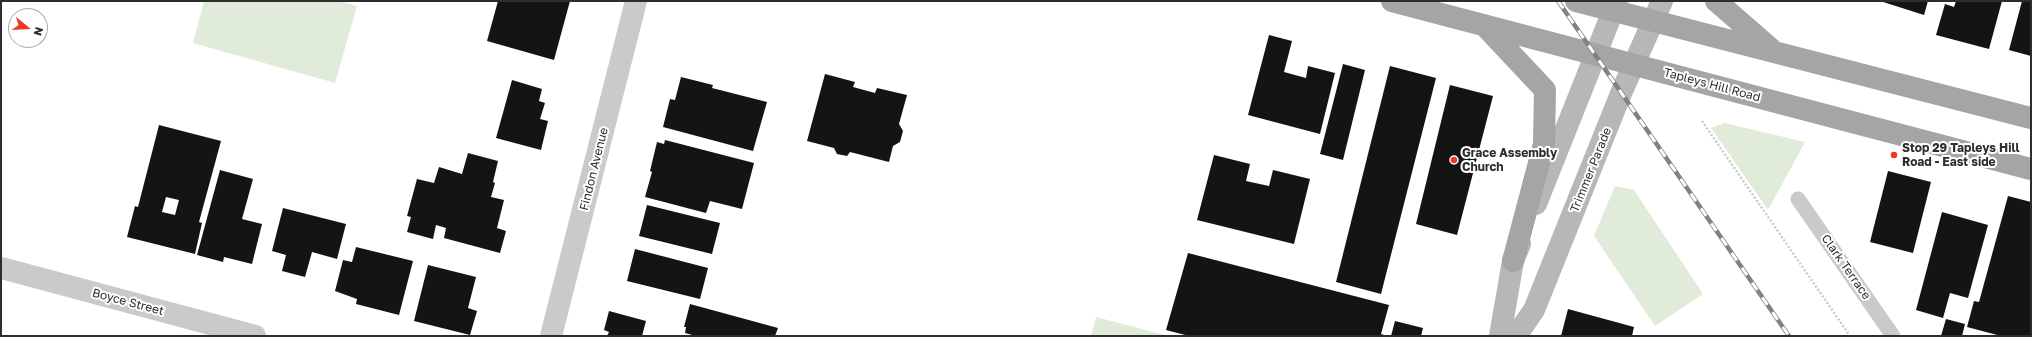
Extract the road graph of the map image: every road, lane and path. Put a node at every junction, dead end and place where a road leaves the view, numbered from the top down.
1 (636, 1) edge
2 (1392, 1) edge
3 (1576, 1) edge
4 (1662, 1) edge
5 (1716, 1) edge
6 (1615, 6) edge
7 (1653, 20) junction
8 (1484, 25) junction
9 (1772, 50) junction
10 (1595, 54) junction
11 (1633, 64) junction
12 (2031, 118) edge
13 (1702, 121) dead end
14 (2031, 169) edge
15 (1798, 199) dead end
16 (1513, 261) junction
17 (1, 268) edge
18 (255, 336) edge
19 (551, 336) edge
20 (1500, 336) edge
21 (1516, 336) edge
22 (1850, 336) edge
23 (1893, 336) edge

1 - 19 street, Findon Avenue
2 - 8 main road, Tapleys Hill Road
3 - 6 main road
4 - 7 main road, Trimmer Parade
5 - 9 main road
6 - 7 main road
6 - 10 main road
7 - 9 main road
7 - 11 main road, Trimmer Parade
8 - 10 main road, Tapleys Hill Road
8 - 16 main road
9 - 12 main road
10 - 11 main road, Tapleys Hill Road
10 - 16 main road
11 - 14 main road, Tapleys Hill Road
11 - 21 main road, Trimmer Parade
13 - 22 path
15 - 23 lane, Clark Terrace
16 - 20 main road
17 - 18 street, Boyce Street

